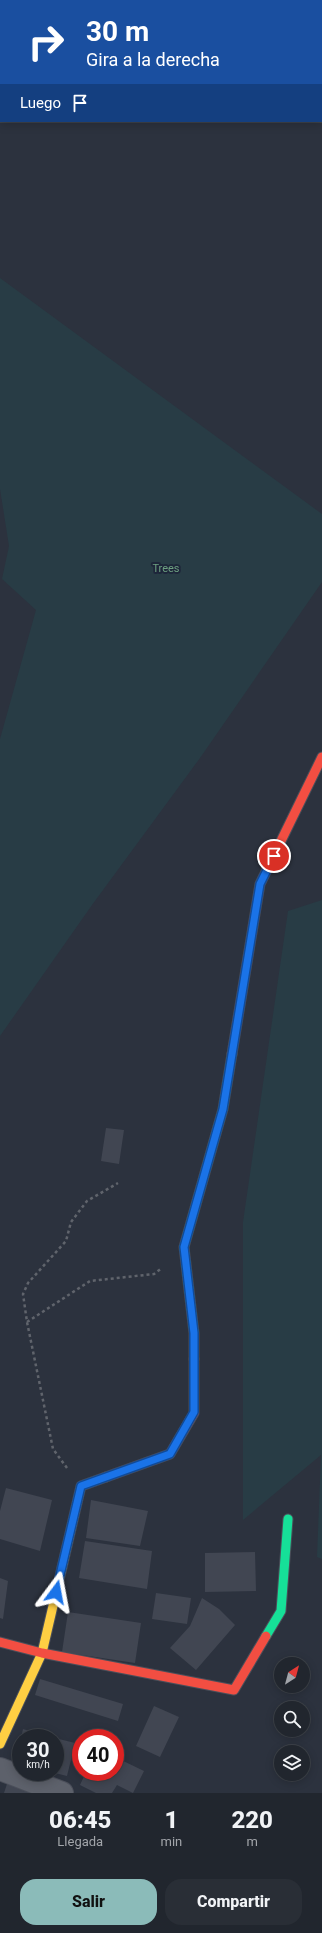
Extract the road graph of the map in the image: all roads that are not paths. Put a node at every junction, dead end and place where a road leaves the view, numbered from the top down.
1 (322, 757) edge
2 (288, 1519) dead end
3 (0, 1642) edge
4 (42, 1653) junction
5 (0, 1744) edge
6 (0, 1769) edge
7 (62, 1793) edge

1 - 4 street
2 - 4 street
3 - 4 street
4 - 5 street
6 - 7 street

